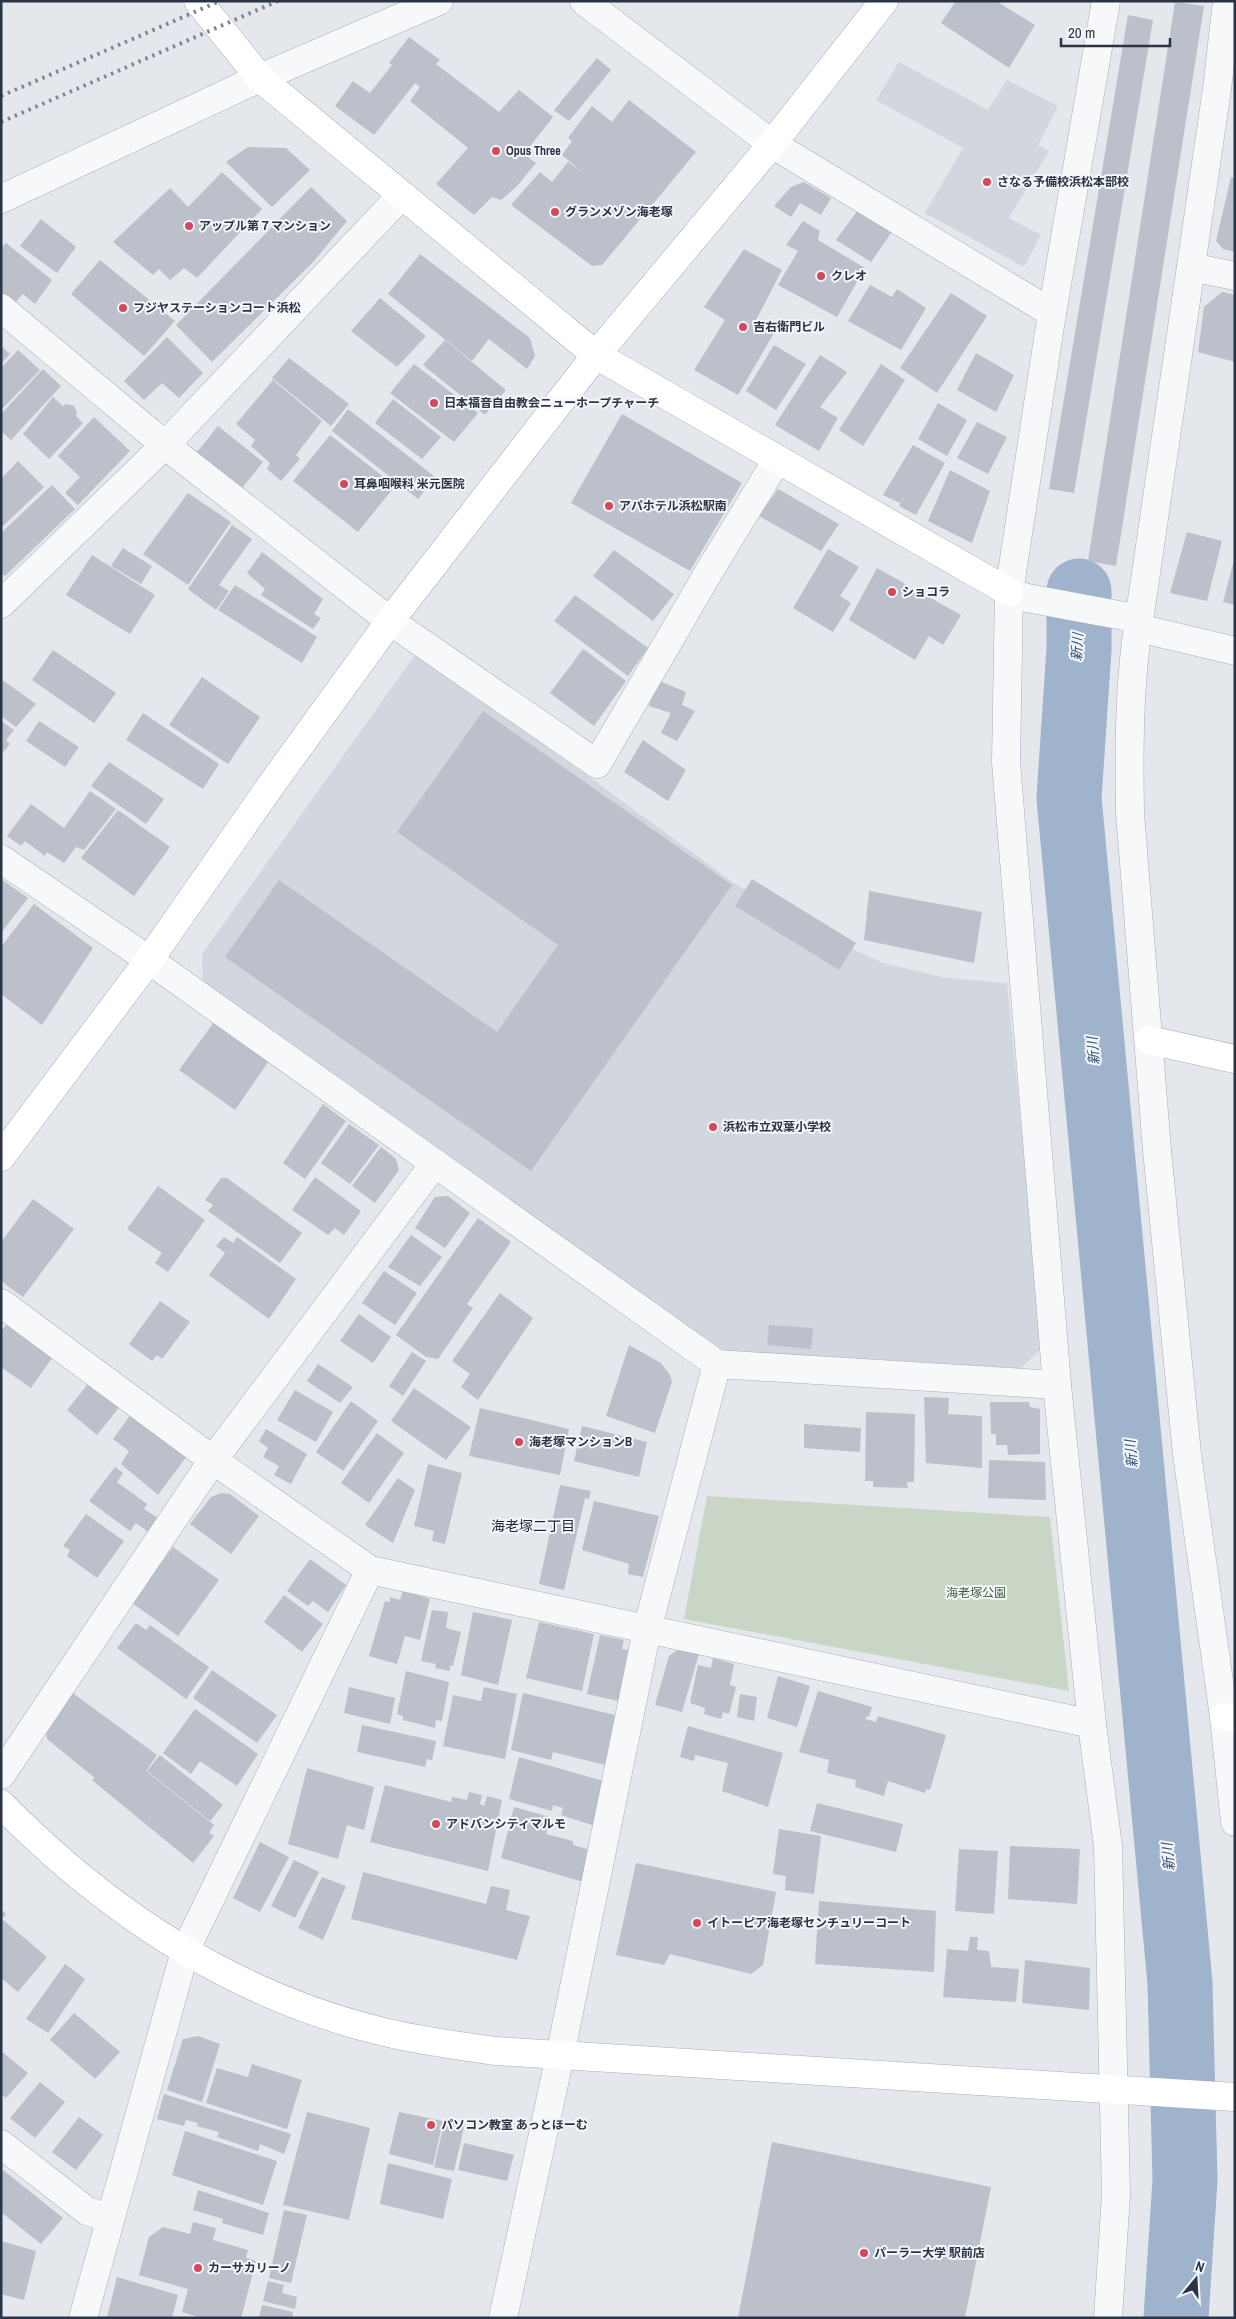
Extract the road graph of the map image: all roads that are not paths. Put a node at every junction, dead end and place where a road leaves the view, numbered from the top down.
1 (198, 1) edge
2 (439, 1) edge
3 (584, 1) edge
4 (884, 1) edge
5 (1106, 1) edge
6 (1228, 1) edge
7 (260, 78) junction
8 (1226, 91) edge
9 (772, 144) junction
10 (402, 195) junction
11 (1, 199) edge
12 (1191, 267) junction
13 (1235, 276) edge
14 (1, 308) edge
15 (1052, 313) junction
16 (596, 355) junction
17 (165, 445) junction
18 (777, 460) junction
19 (1018, 595) junction
20 (1, 604) edge
21 (390, 621) junction
22 (1131, 621) junction
23 (1235, 651) edge
24 (1, 859) edge
25 (149, 960) junction
26 (1149, 1040) junction
27 (1235, 1059) edge
28 (1, 1157) edge
29 (435, 1163) junction
30 (1, 1303) edge
31 (717, 1364) junction
32 (1056, 1385) junction
33 (213, 1460) junction
34 (370, 1570) junction
35 (647, 1630) junction
36 (1229, 1717) edge
37 (1092, 1724) junction
38 (1, 1775) edge
39 (1, 1804) edge
40 (1235, 1822) edge
41 (185, 1951) junction
42 (560, 2056) junction
43 (1124, 2090) junction
44 (1233, 2097) edge
45 (1, 2144) edge
46 (110, 2218) junction
47 (82, 2318) edge
48 (503, 2318) edge
49 (1108, 2318) edge

1 - 7 street
2 - 7 street
3 - 9 street
4 - 9 street
5 - 15 street
6 - 8 street
7 - 10 street
7 - 11 street
8 - 12 street
9 - 15 street
9 - 16 street
10 - 16 street
10 - 17 street
12 - 13 street
12 - 22 street
14 - 17 street
15 - 19 street
16 - 18 street
16 - 21 street
17 - 20 street
17 - 21 street
18 - 19 street
18 - 21 street
19 - 22 street
19 - 32 street
21 - 25 street
22 - 23 street
22 - 26 street
24 - 25 street
25 - 28 street
25 - 29 street
26 - 27 street
26 - 36 street
29 - 31 street
29 - 33 street
30 - 33 street
31 - 32 street
31 - 35 street
32 - 37 street
33 - 34 street
33 - 38 street
34 - 35 street
34 - 41 street
35 - 37 street
35 - 42 street
36 - 40 street
37 - 43 street
39 - 41 street
41 - 42 street
41 - 46 street
42 - 43 street
42 - 48 street
43 - 44 street
43 - 49 street
45 - 46 street
46 - 47 street

